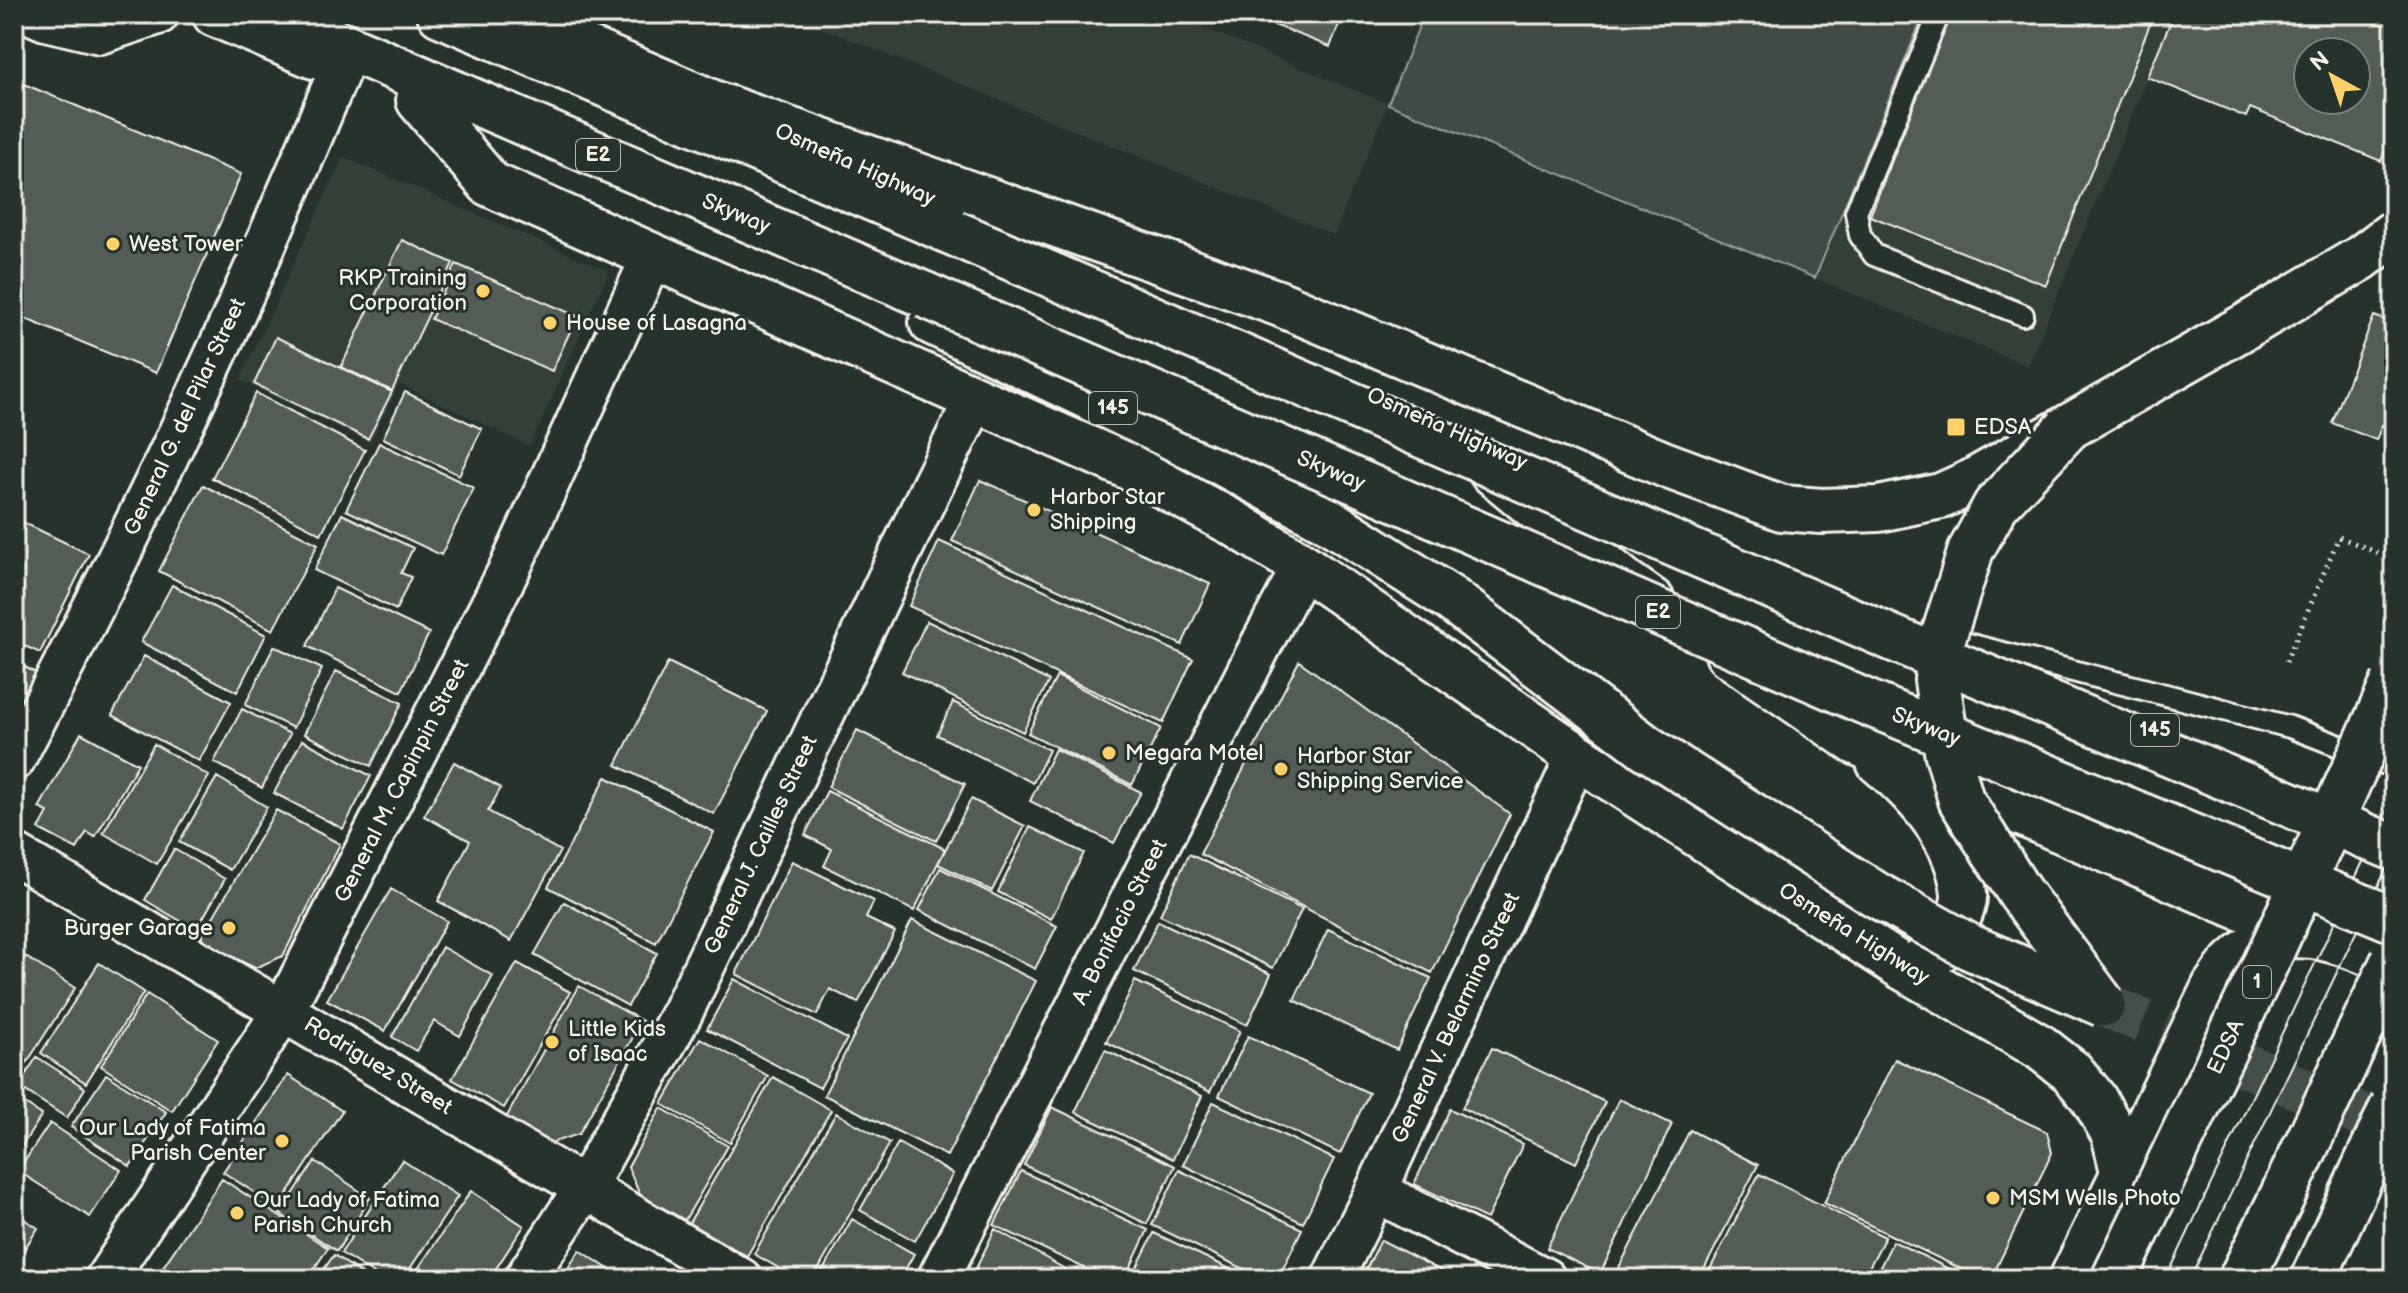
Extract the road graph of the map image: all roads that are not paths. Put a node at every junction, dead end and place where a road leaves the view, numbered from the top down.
1 (32, 14) edge
2 (158, 14) edge
3 (215, 14) edge
4 (270, 14) edge
5 (440, 14) edge
6 (505, 14) edge
7 (1939, 14) edge
8 (341, 67) junction
9 (419, 100) junction
10 (727, 108) junction
11 (2394, 233) edge
12 (652, 257) junction
13 (2023, 315) dead end
14 (976, 398) junction
15 (1437, 426) junction
16 (2067, 429) junction
17 (1303, 566) junction
18 (1916, 630) junction
19 (2394, 682) edge
20 (1856, 742) junction
21 (1577, 756) junction
22 (14, 760) edge
23 (2394, 767) edge
24 (2394, 829) edge
25 (2394, 848) edge
26 (14, 854) edge
27 (2394, 920) edge
28 (2339, 940) junction
29 (2394, 962) edge
30 (1904, 968) junction
31 (284, 1010) junction
32 (2394, 1104) edge
33 (2124, 1175) junction
34 (584, 1189) junction
35 (1376, 1191) junction
36 (106, 1279) edge
37 (525, 1279) edge
38 (741, 1279) edge
39 (938, 1279) edge
40 (1332, 1279) edge
41 (1545, 1279) edge
42 (2072, 1279) edge
43 (2114, 1279) edge
44 (2241, 1279) edge
45 (2313, 1279) edge

1 - 2 street
3 - 8 main road, Osmeña Highway / 145
4 - 27 main road, Skyway / E2, bridge
5 - 25 main road, bridge
6 - 10 main road, Osmeña Highway / 145
7 - 13 lane
8 - 9 main road, Osmeña Highway / 145
8 - 22 street, General G. del Pilar Street
9 - 12 main road, Osmeña Highway
9 - 16 main road, Osmeña Highway / 145, bridge
10 - 15 main road, Osmeña Highway / 145
10 - 16 main road
11 - 16 main road
12 - 14 main road, Osmeña Highway
12 - 31 street, General M. Capinpin Street
14 - 17 main road, Osmeña Highway
14 - 34 street, General J. Cailles Street
15 - 18 main road, Osmeña Highway / 145
15 - 20 main road
17 - 21 main road, Osmeña Highway
17 - 39 street, A. Bonifacio Street
18 - 23 lane
18 - 24 main road, Osmeña Highway / 145
19 - 43 main road, EDSA / 1, bridge
20 - 28 main road
20 - 30 main road
21 - 30 main road, Osmeña Highway
21 - 35 street, General V. Belarmino Street
26 - 31 street, Rodriguez Street
28 - 29 main road
28 - 33 main road
29 - 44 main road, bridge
30 - 33 main road, Osmeña Highway
31 - 34 street, Rodriguez Street
31 - 36 street, General M. Capinpin Street
32 - 45 main road, bridge
33 - 42 main road
34 - 37 street, General J. Cailles Street
34 - 38 street, Rodriguez Street
35 - 40 street, General V. Belarmino Street
35 - 41 street

